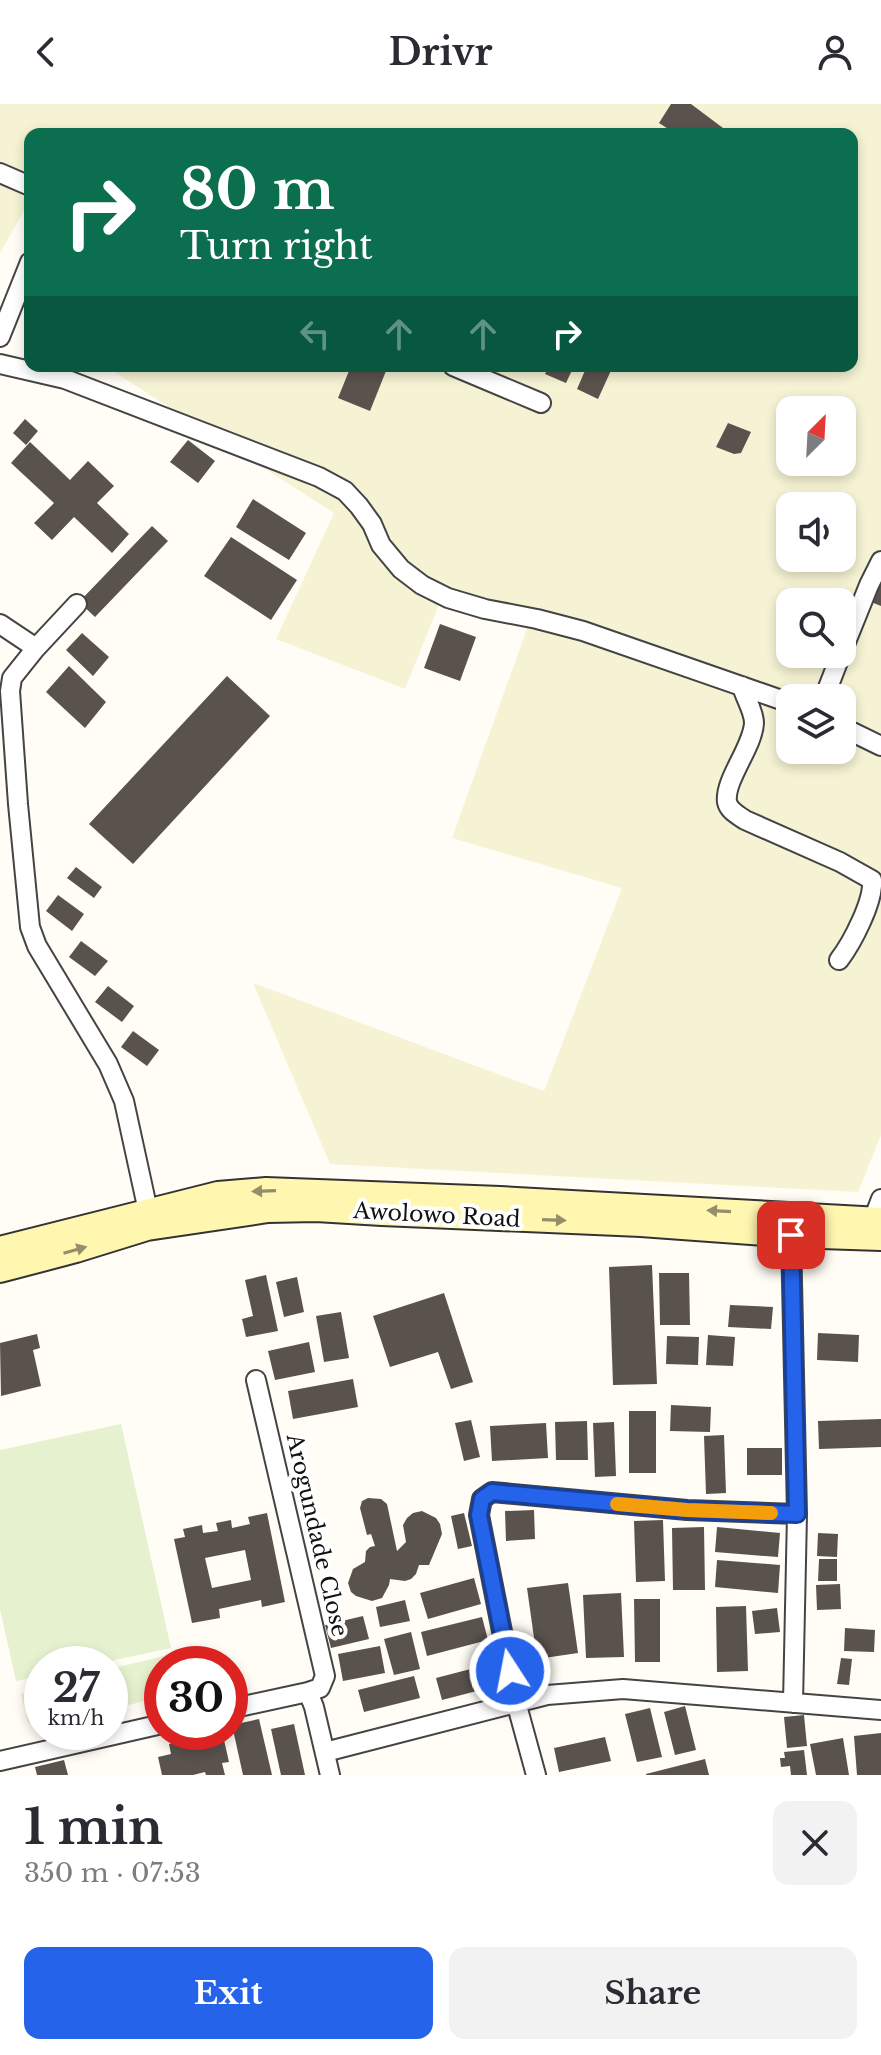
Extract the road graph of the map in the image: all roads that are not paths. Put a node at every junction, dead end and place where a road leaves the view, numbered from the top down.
1 (0, 173) edge
2 (24, 183) edge
3 (24, 277) edge
4 (0, 337) edge
5 (0, 364) edge
6 (24, 370) edge
7 (35, 372) edge
8 (467, 372) edge
9 (541, 403) dead end
10 (881, 561) edge
11 (77, 604) dead end
12 (856, 618) edge
13 (0, 624) edge
14 (36, 648) junction
15 (742, 686) junction
16 (776, 698) edge
17 (856, 734) edge
18 (881, 746) edge
19 (839, 960) dead end
20 (148, 1211) junction
21 (879, 1219) edge
22 (791, 1235) junction
23 (0, 1249) edge
24 (0, 1270) edge
25 (256, 1380) dead end
26 (797, 1514) junction
27 (308, 1692) junction
28 (516, 1702) junction
29 (793, 1703) junction
30 (248, 1705) edge
31 (881, 1710) edge
32 (144, 1728) edge
33 (325, 1752) junction
34 (0, 1761) edge
35 (330, 1775) edge
36 (536, 1775) edge

1 - 2 street
3 - 4 street
5 - 6 street
7 - 15 street
8 - 9 street
10 - 12 street
11 - 14 street
13 - 14 street
14 - 20 street
15 - 16 street
15 - 19 street
17 - 18 street
21 -> 20 main road, Awolowo Road
20 - 23 main road, Awolowo Road
21 - 22 main road, Awolowo Road
24 -> 22 main road, Awolowo Road
22 - 26 street
25 - 27 street, Arogundade Close
26 - 28 street
26 - 29 street
27 - 30 street
27 - 33 street
28 - 29 street
28 - 33 street
28 - 36 street
29 - 31 street
32 - 34 street
33 - 35 street

